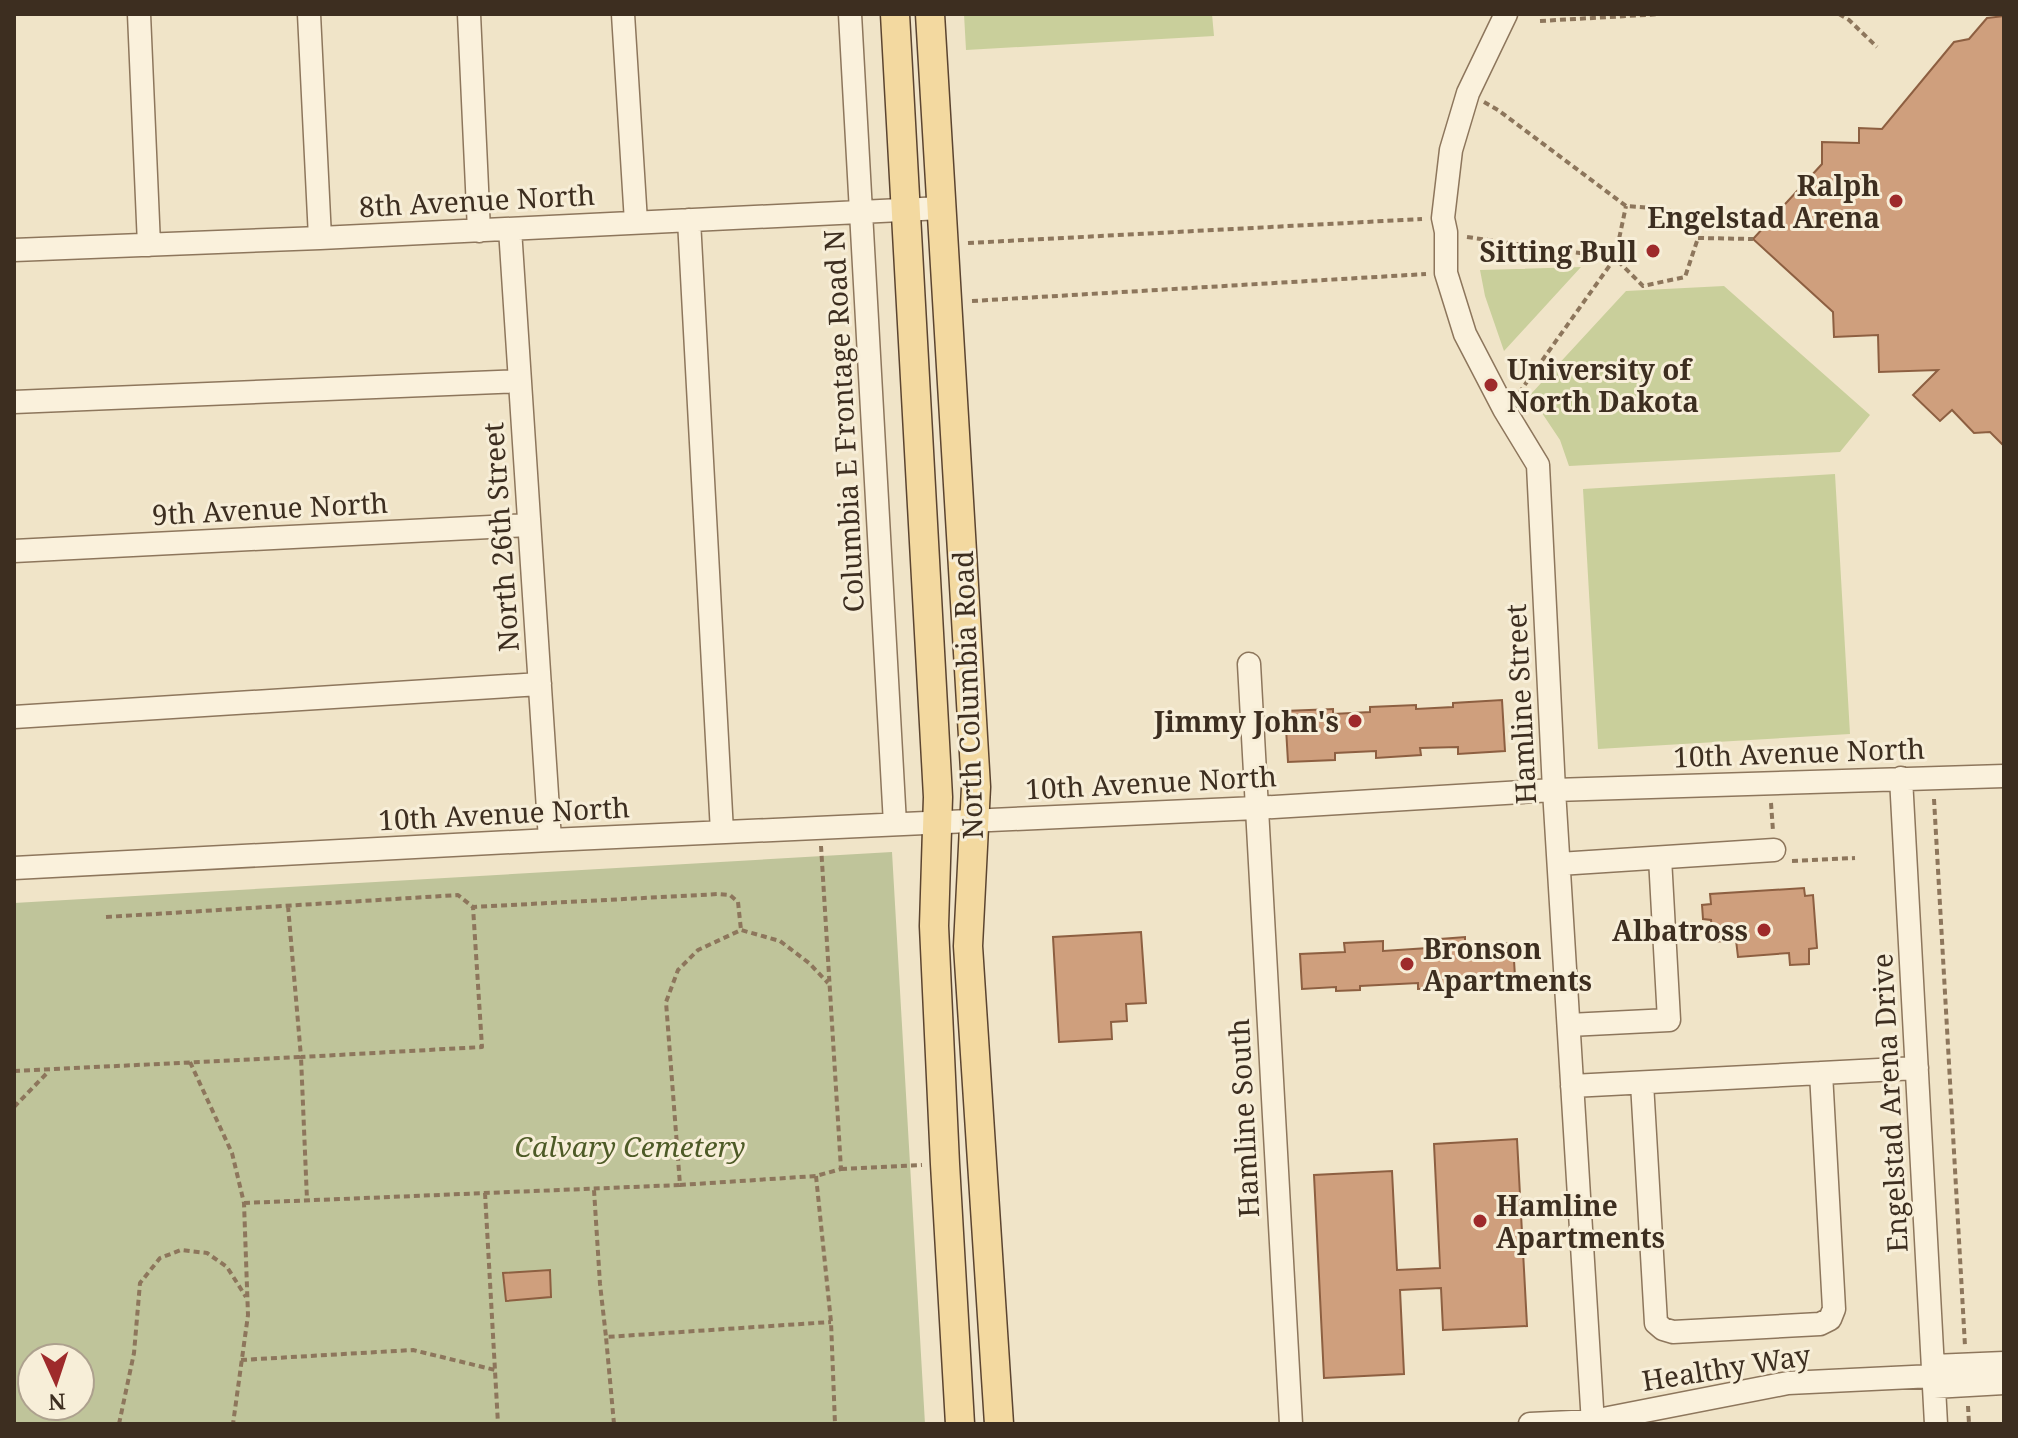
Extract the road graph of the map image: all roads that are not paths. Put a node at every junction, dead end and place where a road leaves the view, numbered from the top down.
1 (139, 14) edge
2 (309, 14) edge
3 (469, 14) edge
4 (623, 14) edge
5 (850, 14) edge
6 (895, 14) edge
7 (930, 14) edge
8 (1506, 14) edge
9 (942, 208) junction
10 (907, 209) junction
11 (861, 211) junction
12 (689, 220) junction
13 (636, 222) junction
14 (510, 229) junction
15 (479, 231) junction
16 (320, 238) junction
17 (149, 245) junction
18 (14, 250) edge
19 (520, 381) junction
20 (14, 402) edge
21 (529, 525) junction
22 (14, 551) edge
23 (1249, 664) dead end
24 (540, 684) junction
25 (14, 717) edge
26 (2004, 776) edge
27 (1901, 778) junction
28 (1554, 790) junction
29 (1256, 808) junction
30 (975, 820) junction
31 (938, 822) junction
32 (895, 824) junction
33 (722, 832) junction
34 (550, 840) junction
35 (1774, 850) dead end
36 (1660, 858) junction
37 (1559, 864) junction
38 (14, 868) edge
39 (1569, 1025) junction
40 (1917, 1068) junction
41 (1821, 1073) junction
42 (1642, 1083) junction
43 (1572, 1086) junction
44 (2004, 1363) edge
45 (1967, 1375) junction
46 (1933, 1376) junction
47 (2004, 1383) edge
48 (1593, 1422) edge
49 (960, 1424) edge
50 (999, 1424) edge
51 (1291, 1424) edge
52 (1530, 1424) edge
53 (1936, 1424) edge

1 - 17 street
2 - 16 street
3 - 15 street
4 - 13 street
5 - 11 street, Columbia E Frontage Road N
6 - 10 main road, North Columbia Road
7 - 9 main road, North Columbia Road
8 - 28 street, Hamline Street
9 - 10 street, 8th Avenue North
9 - 30 main road, North Columbia Road
10 - 11 street, 8th Avenue North
10 - 31 main road, North Columbia Road
11 - 12 street, 8th Avenue North
11 - 32 street, Columbia E Frontage Road N
12 - 13 street, 8th Avenue North
12 - 33 street
13 - 14 street, 8th Avenue North
14 - 15 street, 8th Avenue North
14 - 19 street, North 26th Street
15 - 16 street, 8th Avenue North
16 - 17 street, 8th Avenue North
17 - 18 street, 8th Avenue North
19 - 20 street
19 - 21 street, North 26th Street
21 - 22 street, 9th Avenue North
21 - 24 street, North 26th Street
23 - 29 street, Hamline South
24 - 25 street
24 - 34 street, North 26th Street
26 - 27 street, 10th Avenue North
27 - 28 street, 10th Avenue North
27 - 40 street, Engelstad Arena Drive
28 - 29 street, 10th Avenue North
28 - 37 street, Hamline Street
29 - 30 street, 10th Avenue North
29 - 51 street, Hamline South
30 - 31 street, 10th Avenue North
30 - 50 main road, North Columbia Road
31 - 32 street, 10th Avenue North
31 - 49 main road, North Columbia Road
32 - 33 street, 10th Avenue North
33 - 34 street, 10th Avenue North
34 - 38 street, 10th Avenue North
35 - 36 street
36 - 37 street
36 - 39 street
37 - 39 street, Hamline Street
39 - 43 street, Hamline Street
40 - 41 street
40 - 46 street, Engelstad Arena Drive
41 - 42 street
41 - 42 street
42 - 43 street
43 - 48 street, Hamline Street
44 - 45 street
45 - 46 street, Healthy Way
45 - 47 street
46 - 48 street, Healthy Way
46 - 53 street, Engelstad Arena Drive
48 - 52 street, Healthy Way

